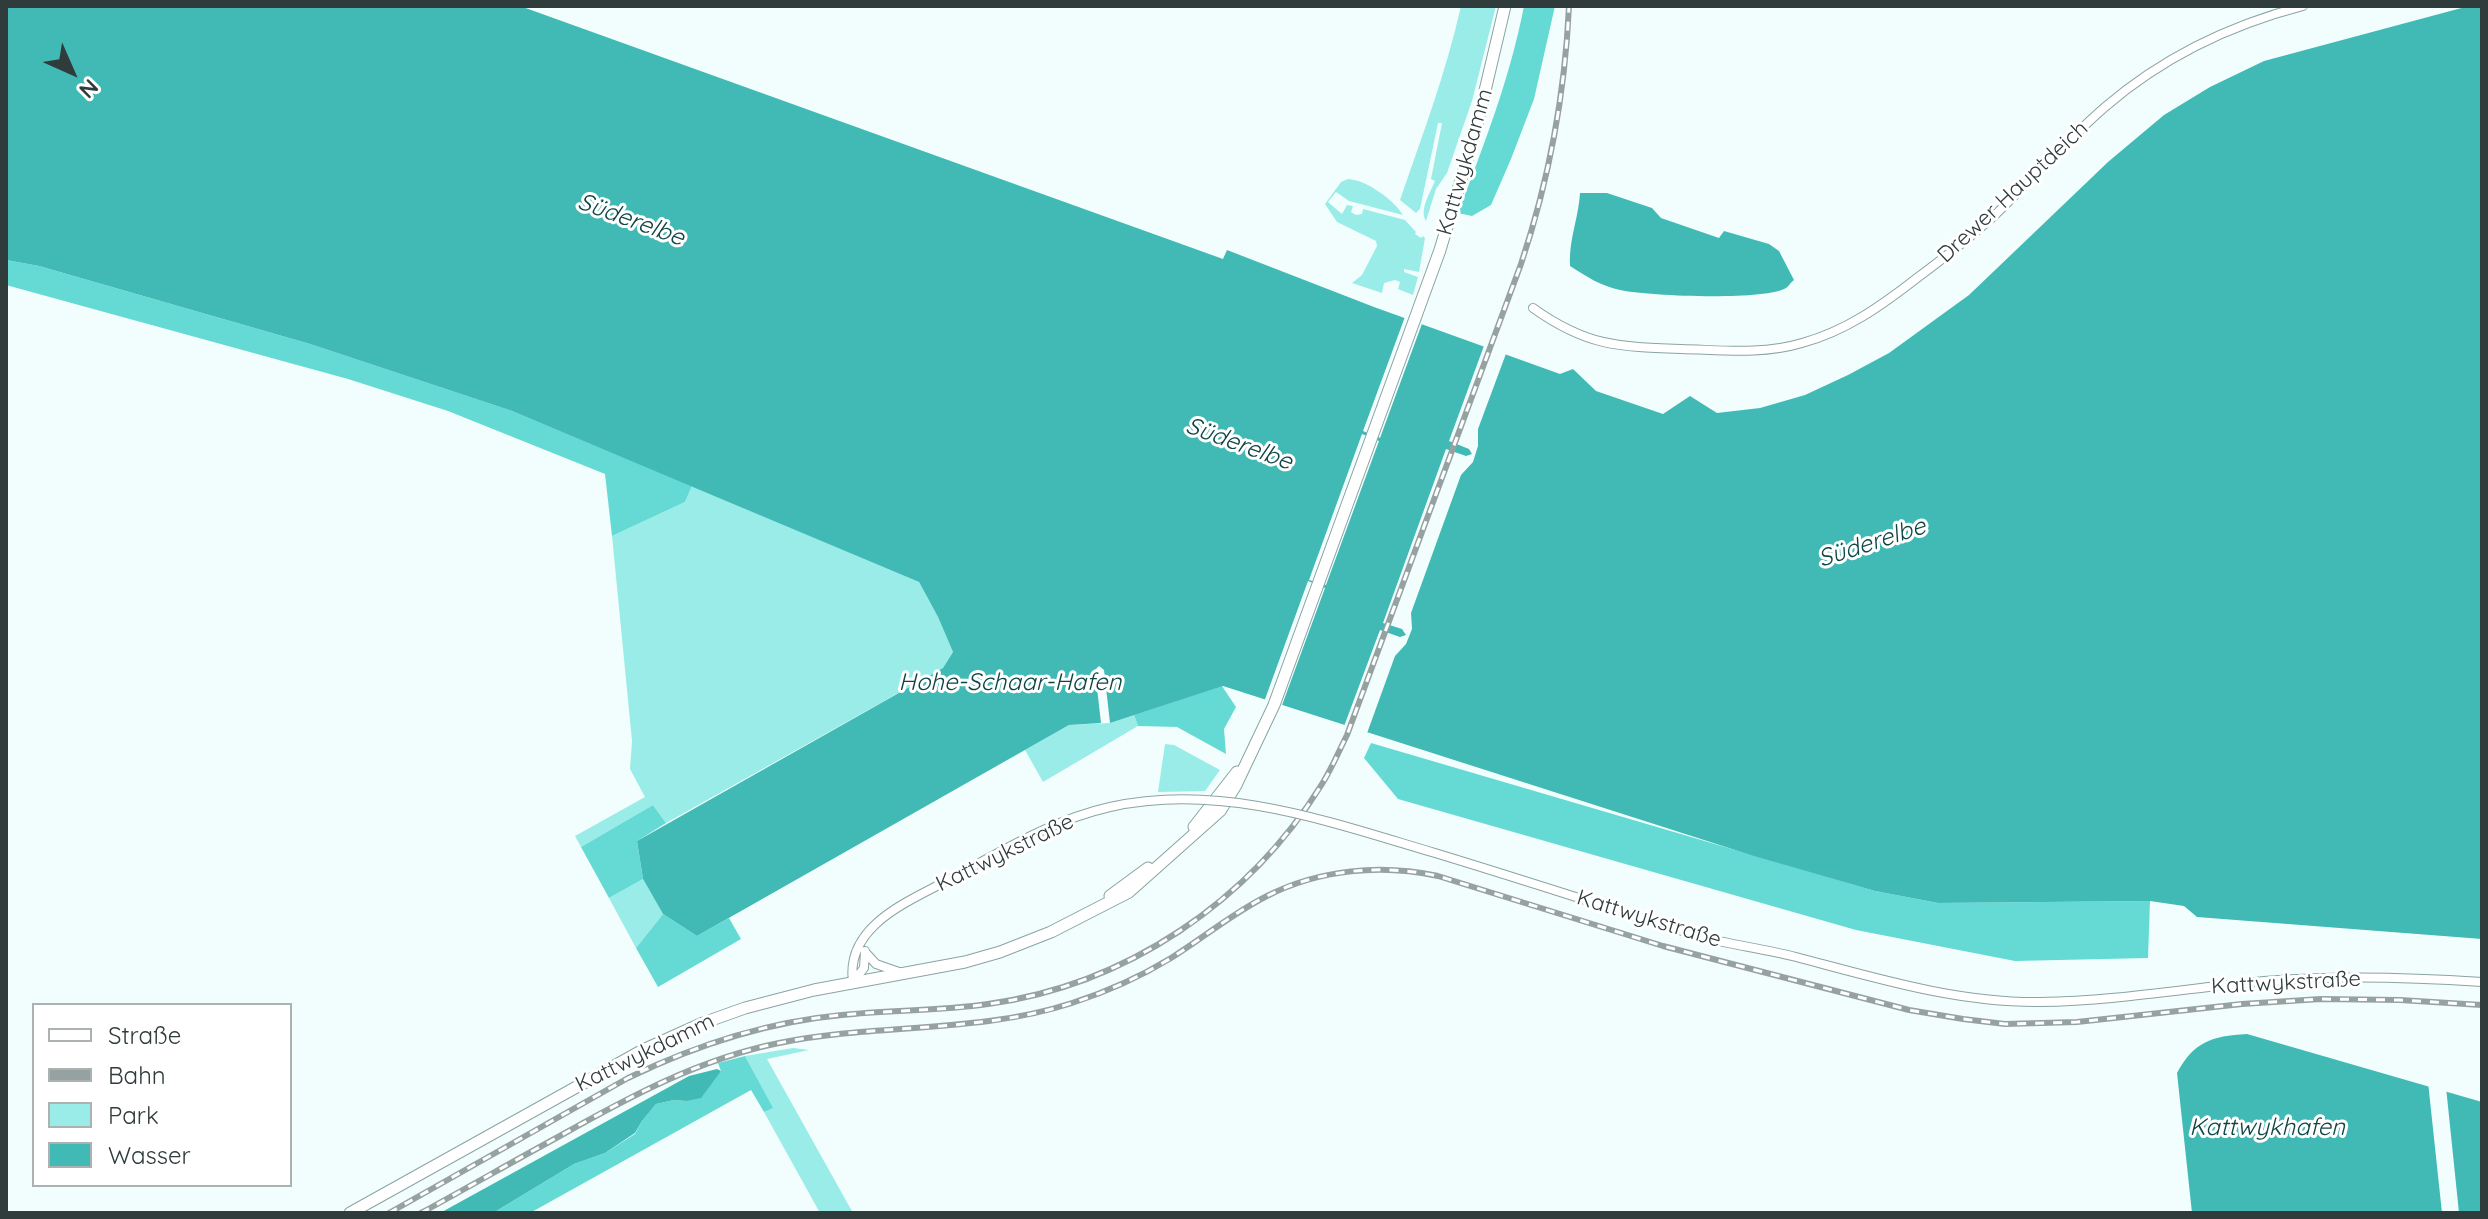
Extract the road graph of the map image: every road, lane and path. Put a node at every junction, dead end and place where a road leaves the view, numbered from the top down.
1 (1505, 6) edge
2 (2303, 6) edge
3 (1533, 308) dead end
4 (863, 948) junction
5 (903, 974) junction
6 (853, 982) junction
7 (2482, 982) edge
8 (350, 1213) edge

1 - 5 main road, Kattwykdamm
2 - 3 street, Drewer Hauptdeich
4 - 5 street
4 - 6 street, Kattwykstraße
4 - 7 street, Kattwykstraße, bridge
5 - 6 main road, Kattwykdamm
6 - 8 main road, Kattwykdamm

